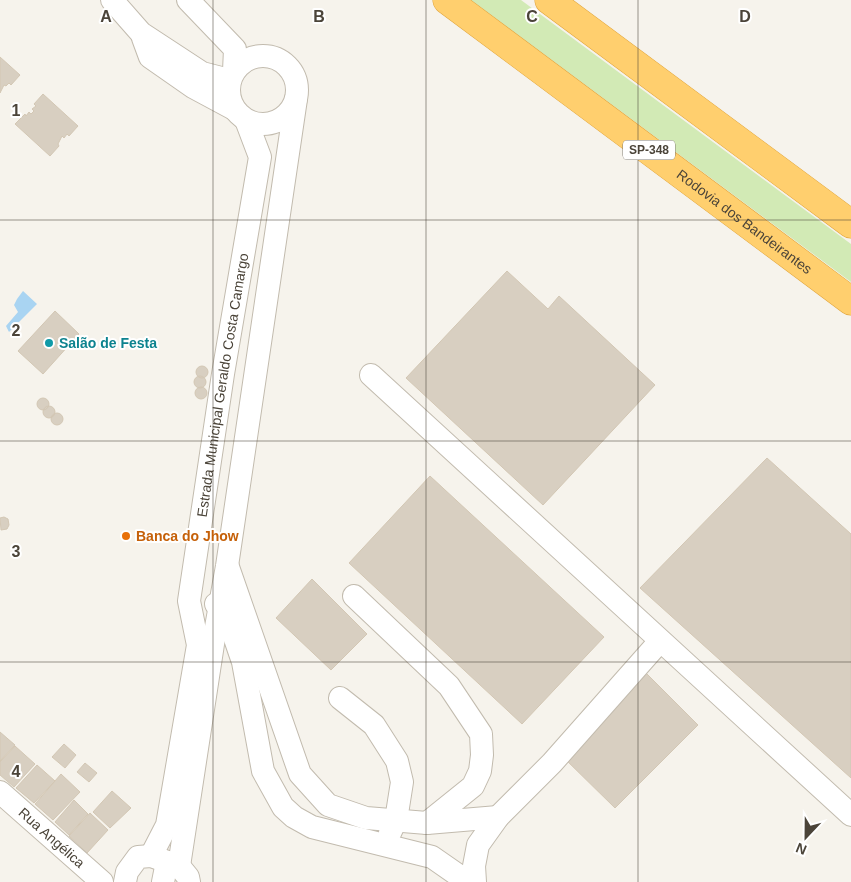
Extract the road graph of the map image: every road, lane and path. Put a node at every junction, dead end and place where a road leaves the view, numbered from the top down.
1 (112, 0) edge
2 (188, 0) edge
3 (203, 0) edge
4 (447, 0) edge
5 (548, 0) edge
6 (141, 33) junction
7 (264, 55) junction
8 (232, 75) junction
9 (296, 99) junction
10 (247, 118) junction
11 (851, 224) edge
12 (851, 301) edge
13 (370, 375) dead end
14 (228, 566) junction
15 (354, 596) dead end
16 (189, 601) junction
17 (220, 605) junction
18 (660, 641) junction
19 (340, 698) dead end
20 (0, 792) edge
21 (851, 815) edge
22 (498, 817) junction
23 (396, 820) junction
24 (427, 823) junction
25 (385, 845) junction
26 (170, 870) edge
27 (102, 882) edge
28 (125, 882) edge
29 (468, 882) edge
30 (476, 882) edge

1 - 6 street
2 - 8 street
3 - 7 street
4 - 12 highway, Rodovia dos Bandeirantes / SP-348
5 - 11 highway
6 - 8 street
6 - 10 street
7 - 8 street
7 - 9 street
8 - 10 street
9 - 10 street
9 - 14 street
10 - 16 street, Estrada Municipal Geraldo Costa Camargo
13 - 18 street
14 - 17 street
14 - 23 street
15 - 24 street
16 - 17 street
16 - 26 street, Estrada Municipal Geraldo Costa Camargo
17 - 25 street
17 - 26 street
18 - 21 street
18 - 22 street
19 - 23 street
20 - 27 street, Rua Angélica
22 - 24 street
22 - 30 street
23 - 24 street
23 - 25 street
25 - 29 street
26 - 28 street

